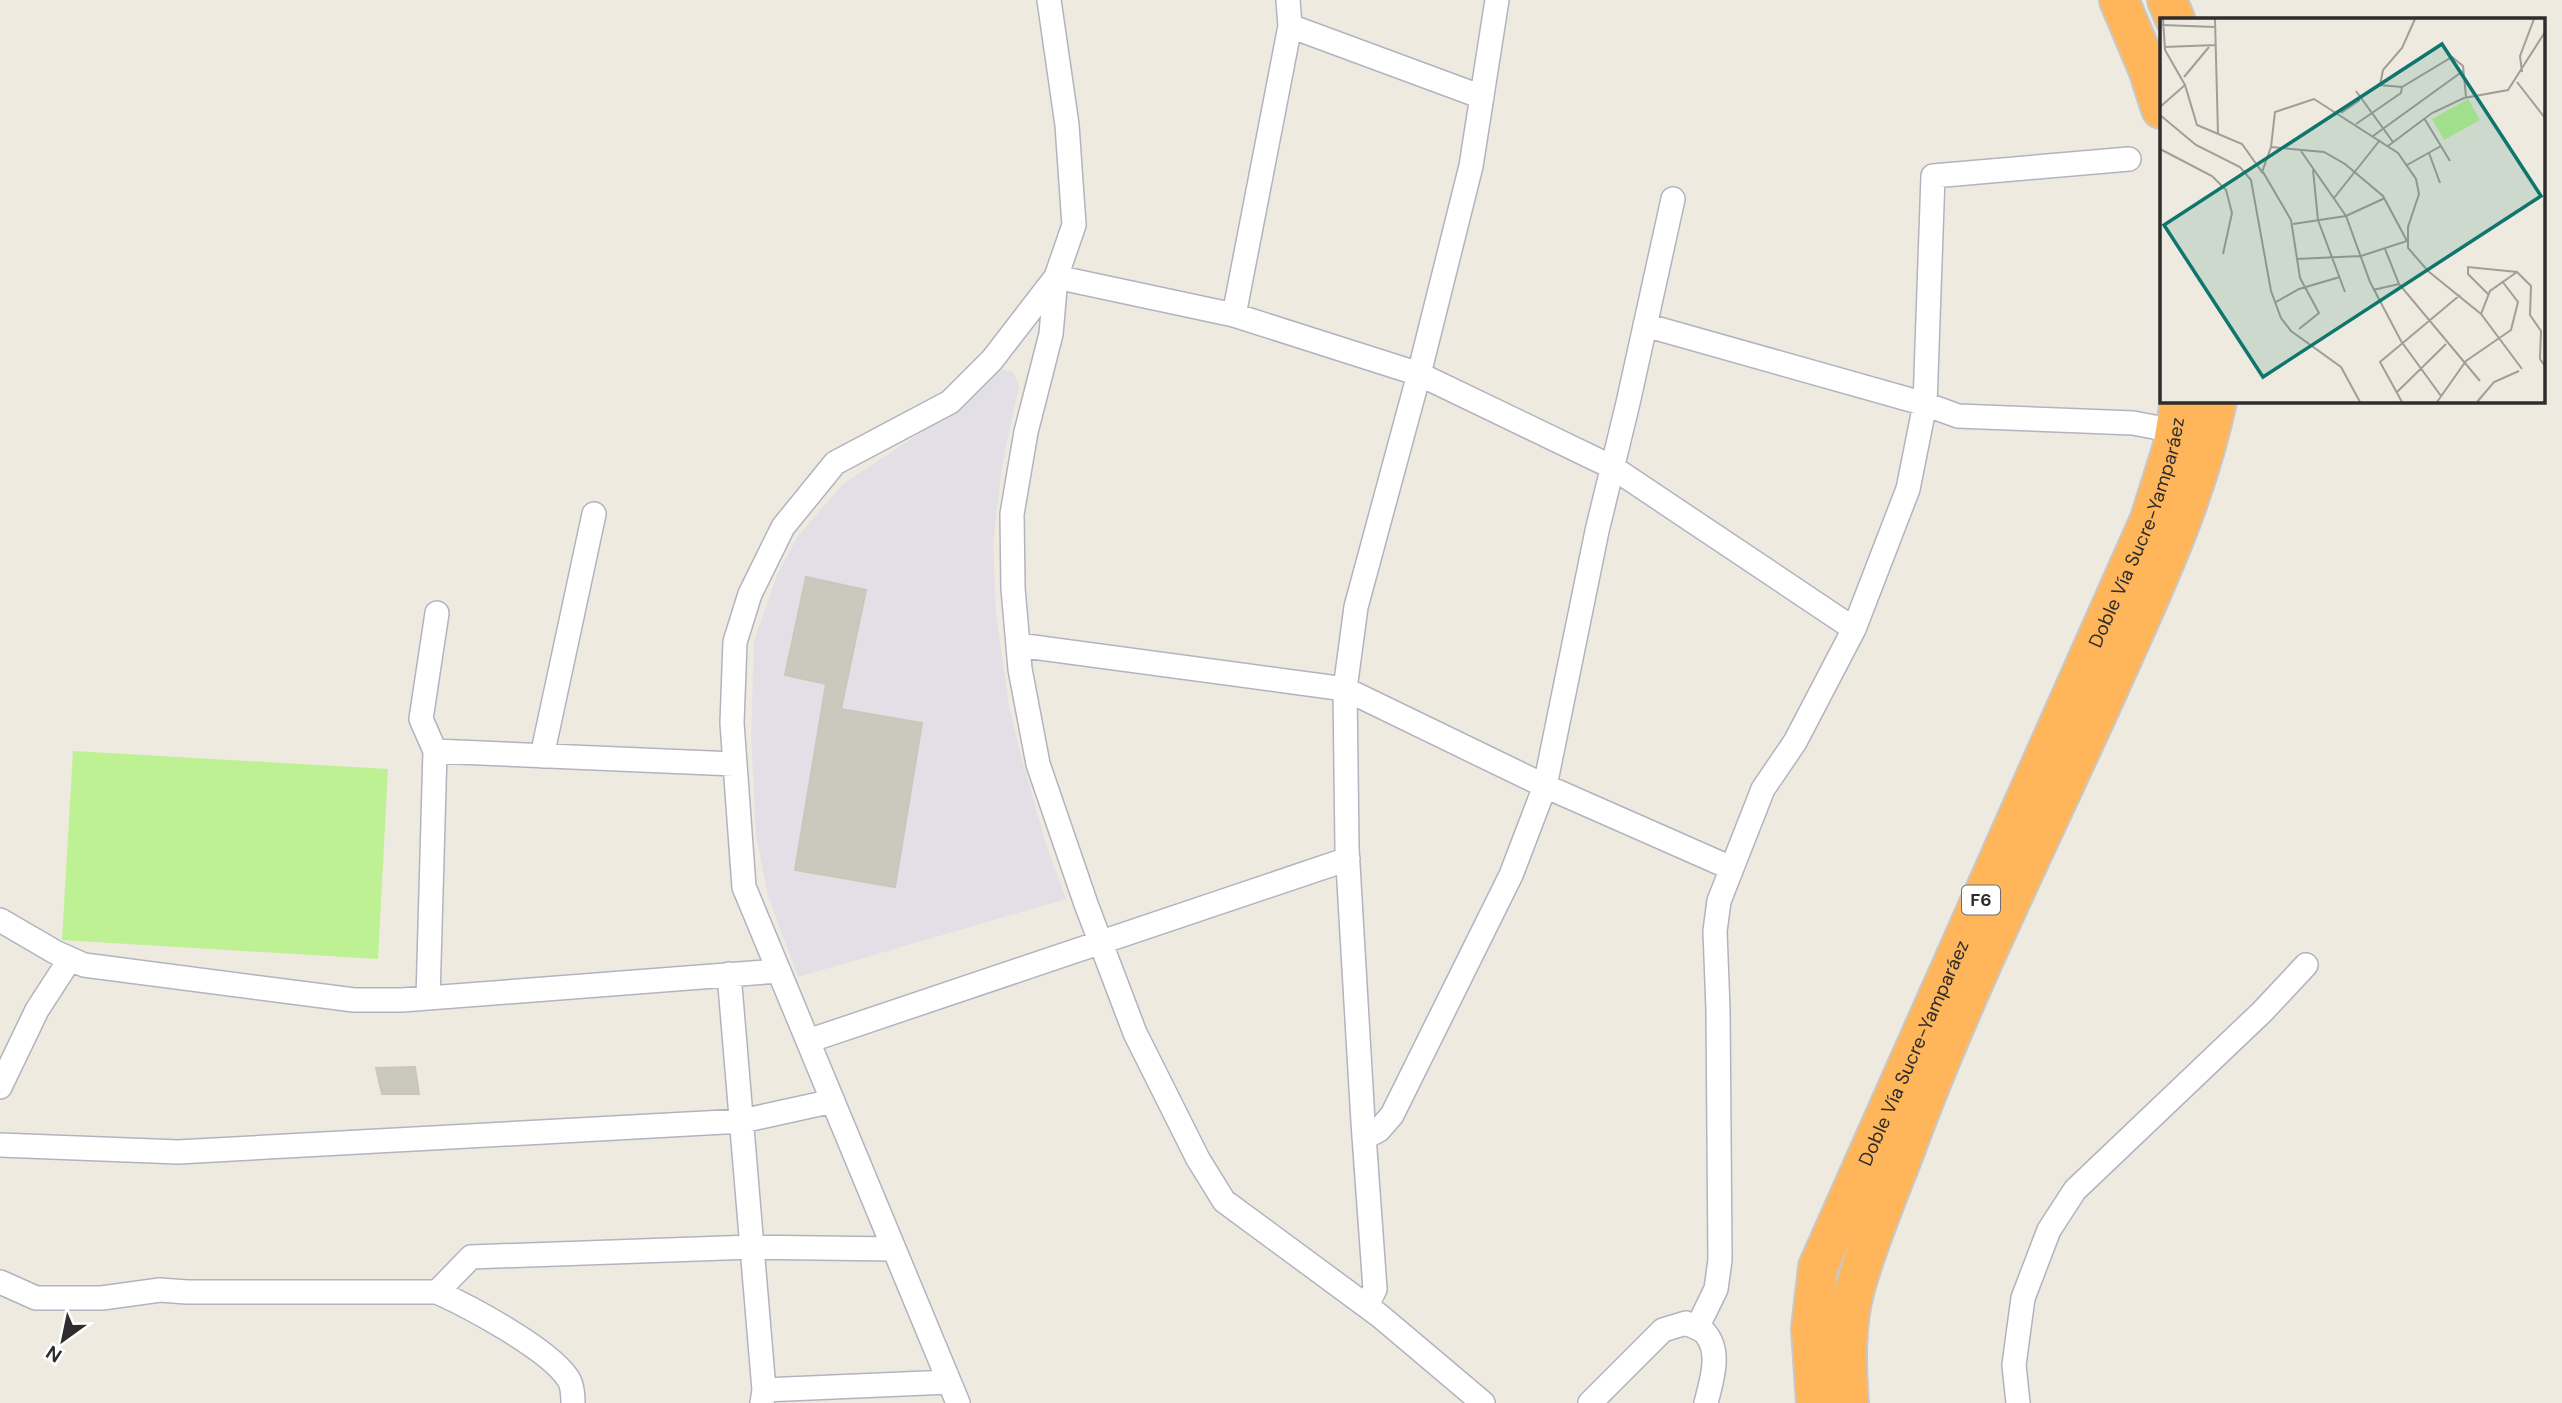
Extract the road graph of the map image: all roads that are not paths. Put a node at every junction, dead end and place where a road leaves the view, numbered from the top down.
1 (1049, 0) edge
2 (1288, 0) edge
3 (1497, 0) edge
4 (2119, 0) edge
5 (2167, 0) edge
6 (2175, 18) edge
7 (1290, 26) junction
8 (1482, 97) junction
9 (2160, 106) edge
10 (2129, 159) dead end
11 (1673, 199) dead end
12 (1056, 277) junction
13 (1234, 315) junction
14 (1645, 325) junction
15 (1419, 374) junction
16 (2217, 402) edge
17 (1925, 404) junction
18 (2177, 416) edge
19 (1612, 467) junction
20 (594, 514) dead end
21 (437, 613) dead end
22 (1854, 629) junction
23 (1018, 645) junction
24 (1345, 689) junction
25 (435, 751) junction
26 (542, 756) junction
27 (734, 764) junction
28 (1545, 786) junction
29 (1348, 859) junction
30 (1731, 868) junction
31 (0, 920) edge
32 (1101, 942) junction
33 (70, 959) junction
34 (2306, 965) dead end
35 (779, 971) junction
36 (729, 974) junction
37 (428, 998) junction
38 (808, 1041) junction
39 (0, 1087) edge
40 (833, 1101) junction
41 (741, 1121) junction
42 (1364, 1138) junction
43 (0, 1145) edge
44 (752, 1247) junction
45 (894, 1249) junction
46 (0, 1282) edge
47 (437, 1292) junction
48 (1367, 1306) junction
49 (1697, 1328) junction
50 (953, 1393) edge
51 (763, 1396) edge
52 (573, 1403) edge
53 (1483, 1403) edge
54 (1590, 1403) edge
55 (1706, 1403) edge
56 (1816, 1403) edge
57 (1849, 1403) edge
58 (2018, 1403) edge

1 - 12 street
2 - 7 street
3 - 8 street
4 - 9 highway
5 - 6 highway
7 - 8 street
7 - 13 street
8 - 15 street
10 - 17 street
11 - 14 street
12 - 13 street
12 - 23 street
12 - 27 street
13 - 15 street
14 - 17 street
14 - 19 street
15 - 19 street
15 - 24 street
16 - 57 highway, Doble Vía Sucre-Yamparáez / F6
17 - 18 street
17 - 22 street
18 - 56 highway, Doble Vía Sucre-Yamparáez / F6
19 - 22 street
19 - 28 street
20 - 26 street
21 - 25 street
22 - 30 street
23 - 24 street
23 - 32 street
24 - 28 street
24 - 29 street
25 - 26 street
25 - 37 street
26 - 27 street
27 - 35 street
28 - 30 street
28 - 42 street
29 - 32 street
29 - 42 street
30 - 49 street
31 - 33 street
32 - 38 street
32 - 48 street
33 - 37 street
33 - 39 street
34 - 58 street
35 - 36 street
35 - 38 street
36 - 37 street
36 - 41 street
38 - 40 street
40 - 41 street
40 - 45 street
41 - 43 street
41 - 44 street
42 - 48 street
44 - 45 street
44 - 47 street
44 - 51 street
45 - 50 street
46 - 47 street
47 - 52 street
48 - 53 street
49 - 54 street
49 - 55 street
50 - 51 street

